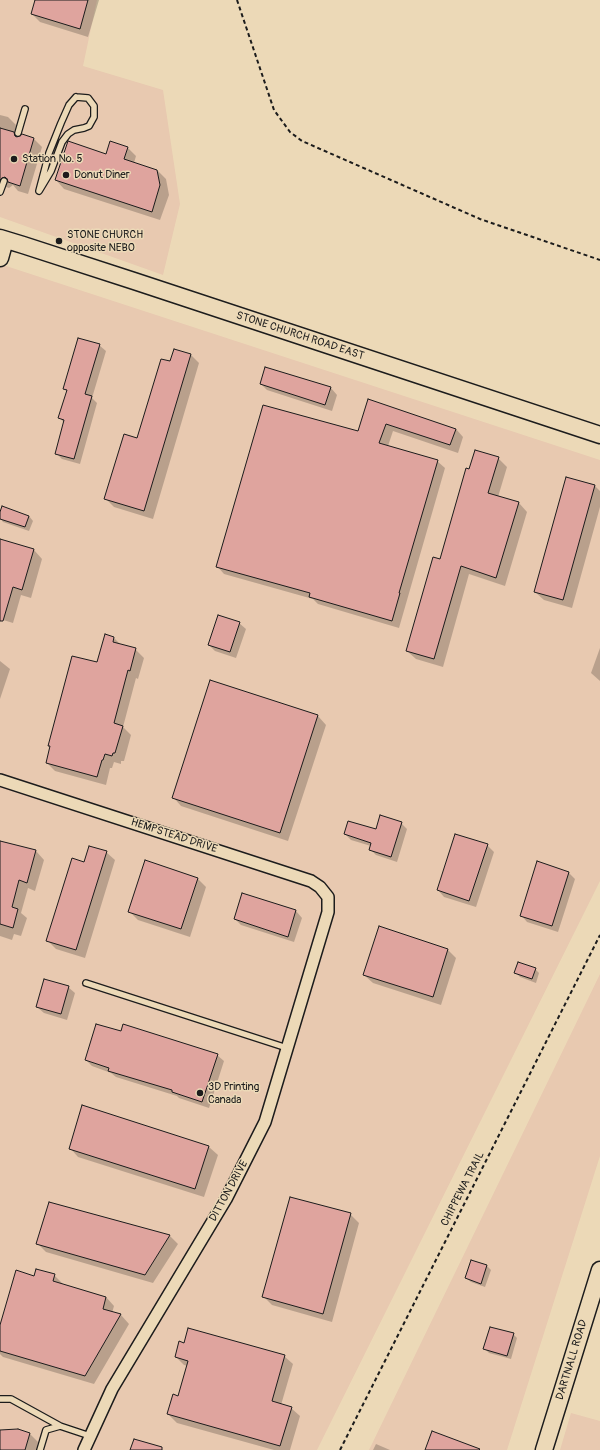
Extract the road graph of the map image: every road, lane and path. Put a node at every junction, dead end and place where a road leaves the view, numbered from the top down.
1 (237, 0) edge
2 (25, 109) dead end
3 (18, 133) dead end
4 (4, 181) dead end
5 (39, 191) joint
6 (0, 192) edge
7 (3, 239) edge
8 (0, 258) edge
9 (600, 260) edge
10 (600, 435) edge
11 (0, 780) edge
12 (328, 912) joint
13 (600, 935) edge
14 (86, 983) dead end
15 (287, 1048) junction
16 (600, 1270) edge
17 (0, 1399) edge
18 (60, 1426) junction
19 (90, 1436) junction
20 (40, 1450) edge
21 (84, 1450) edge
22 (340, 1450) edge
23 (544, 1450) edge

1 - 9 path
2 - 3 lane
4 - 6 lane
5 - 5 lane
7 - 8 main road
7 - 10 main road, STONE CHURCH ROAD EAST
11 - 12 street, HEMPSTEAD DRIVE
12 - 15 street, DITTON DRIVE
13 - 22 path, CHIPPEWA TRAIL
14 - 15 lane
15 - 19 street, DITTON DRIVE
16 - 23 main road, DARTNALL ROAD
17 - 18 lane
18 - 19 lane
18 - 20 lane
19 - 21 street, DITTON DRIVE

